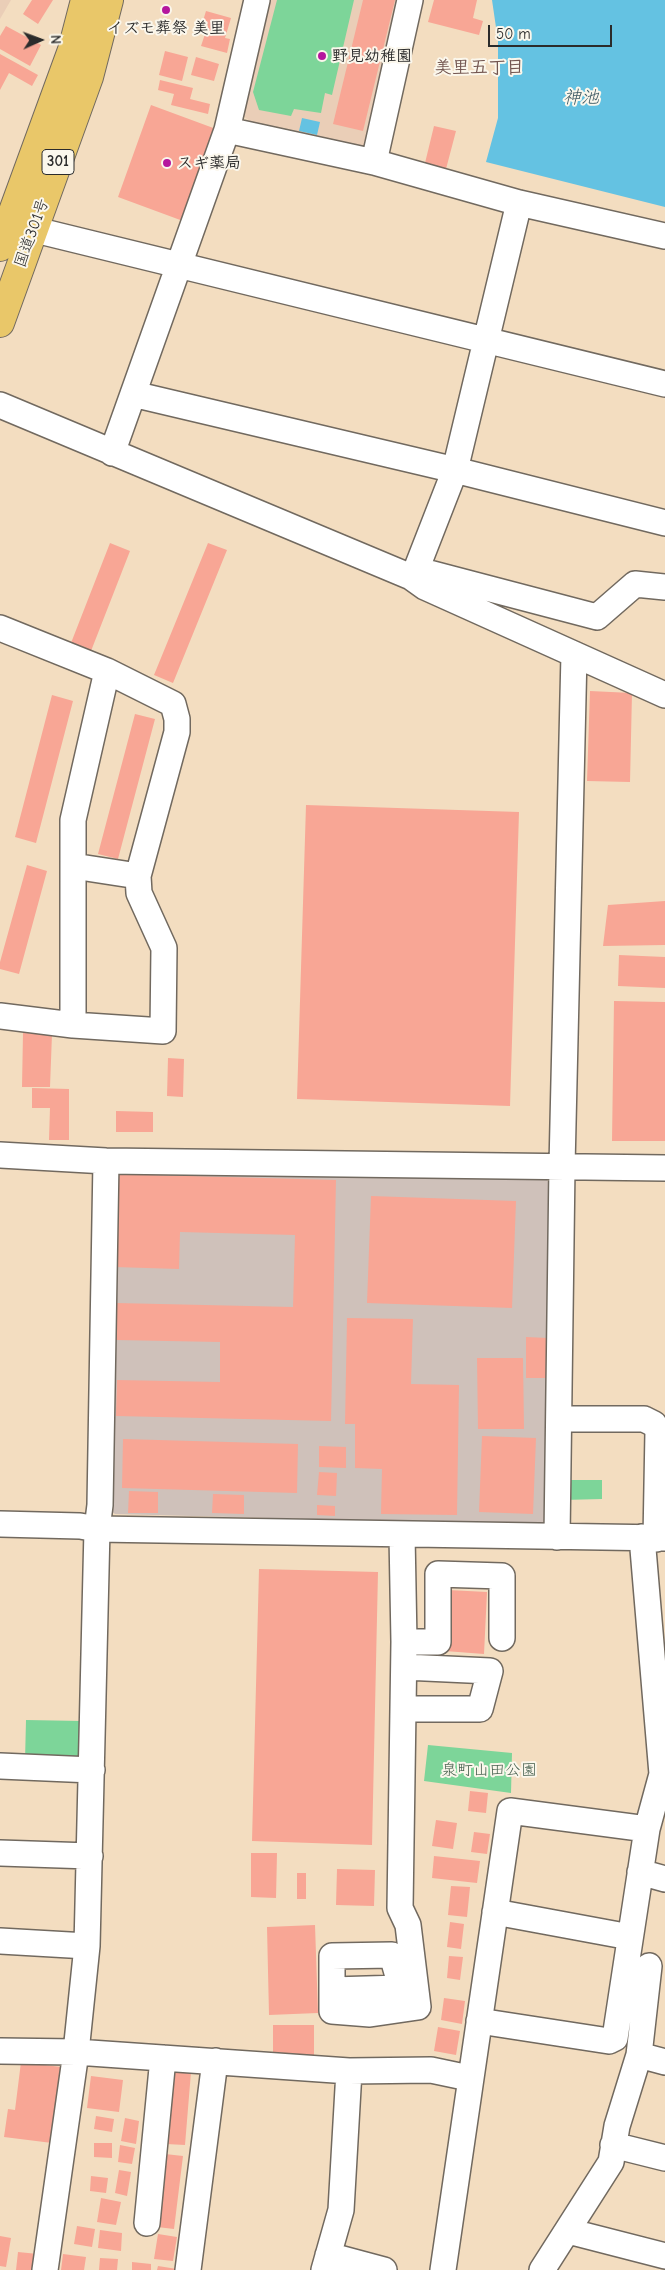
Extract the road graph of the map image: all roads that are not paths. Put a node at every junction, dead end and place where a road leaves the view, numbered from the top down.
1 (85, 0) edge
2 (110, 0) edge
3 (257, 0) edge
4 (410, 0) edge
5 (227, 130) junction
6 (374, 162) junction
7 (519, 203) junction
8 (10, 230) edge
9 (665, 236) edge
10 (178, 265) junction
11 (0, 323) edge
12 (486, 340) junction
13 (665, 384) edge
14 (133, 394) junction
15 (0, 405) edge
16 (112, 453) junction
17 (455, 470) junction
18 (665, 523) edge
19 (413, 573) junction
20 (665, 587) edge
21 (0, 628) edge
22 (574, 654) junction
23 (107, 671) junction
24 (665, 695) edge
25 (73, 866) junction
26 (138, 876) junction
27 (0, 1016) edge
28 (74, 1025) junction
29 (0, 1155) edge
30 (106, 1162) junction
31 (562, 1166) junction
32 (665, 1168) edge
33 (559, 1418) junction
34 (0, 1524) edge
35 (97, 1528) junction
36 (402, 1535) junction
37 (557, 1537) junction
38 (654, 1538) edge
39 (502, 1638) dead end
40 (404, 1642) junction
41 (659, 1663) edge
42 (404, 1667) junction
43 (403, 1709) junction
44 (0, 1766) edge
45 (92, 1770) junction
46 (662, 1783) edge
47 (646, 1829) junction
48 (0, 1853) edge
49 (90, 1856) junction
50 (640, 1872) junction
51 (665, 1879) edge
52 (495, 1912) junction
53 (0, 1941) edge
54 (87, 1946) junction
55 (643, 1959) edge
56 (404, 1998) junction
57 (479, 2021) junction
58 (0, 2051) edge
59 (76, 2052) junction
60 (639, 2055) junction
61 (163, 2058) junction
62 (215, 2061) junction
63 (665, 2062) edge
64 (349, 2071) junction
65 (469, 2078) junction
66 (614, 2144) junction
67 (665, 2158) edge
68 (147, 2223) dead end
69 (568, 2232) junction
70 (665, 2256) edge
71 (326, 2262) edge
72 (45, 2270) edge
73 (188, 2270) edge
74 (384, 2270) edge
75 (442, 2270) edge
76 (542, 2270) edge

1 - 8 highway, 国道301号 / 301
2 - 8 highway, 国道301号 / 301
3 - 5 street
4 - 6 street
5 - 6 street
5 - 10 street
6 - 7 street
7 - 9 street
7 - 12 street
8 - 10 street
8 - 11 highway, 国道301号 / 301
10 - 12 street
10 - 14 street
12 - 13 street
12 - 17 street
14 - 16 street
14 - 17 street
15 - 16 street
16 - 19 street
17 - 18 street
17 - 19 street
19 - 20 street
19 - 22 street
21 - 23 street
22 - 24 street
22 - 31 street
23 - 25 street
23 - 26 street
25 - 26 street
25 - 28 street
26 - 28 street
27 - 28 street
29 - 30 street
30 - 31 street
30 - 35 street
31 - 32 street
31 - 33 street
33 - 37 street
33 - 38 street
34 - 35 street
35 - 36 street
35 - 45 street
36 - 37 street
36 - 40 street
37 - 38 street
38 - 41 street
39 - 40 street
40 - 42 street
41 - 46 street
42 - 43 street
42 - 43 street
43 - 56 street
44 - 45 street
45 - 49 street
46 - 47 street
47 - 50 street
47 - 52 street
48 - 49 street
49 - 54 street
50 - 51 street
50 - 55 street
52 - 55 street
52 - 57 street
53 - 54 street
54 - 59 street
55 - 57 street
55 - 60 street
56 - 56 street
57 - 65 street
58 - 59 street
59 - 61 street
59 - 72 street
60 - 63 street
60 - 66 street
61 - 62 street
61 - 68 street
62 - 64 street
62 - 73 street
64 - 65 street
64 - 71 street
65 - 75 street
66 - 67 street
66 - 69 street
69 - 70 street
69 - 76 street
71 - 74 street

